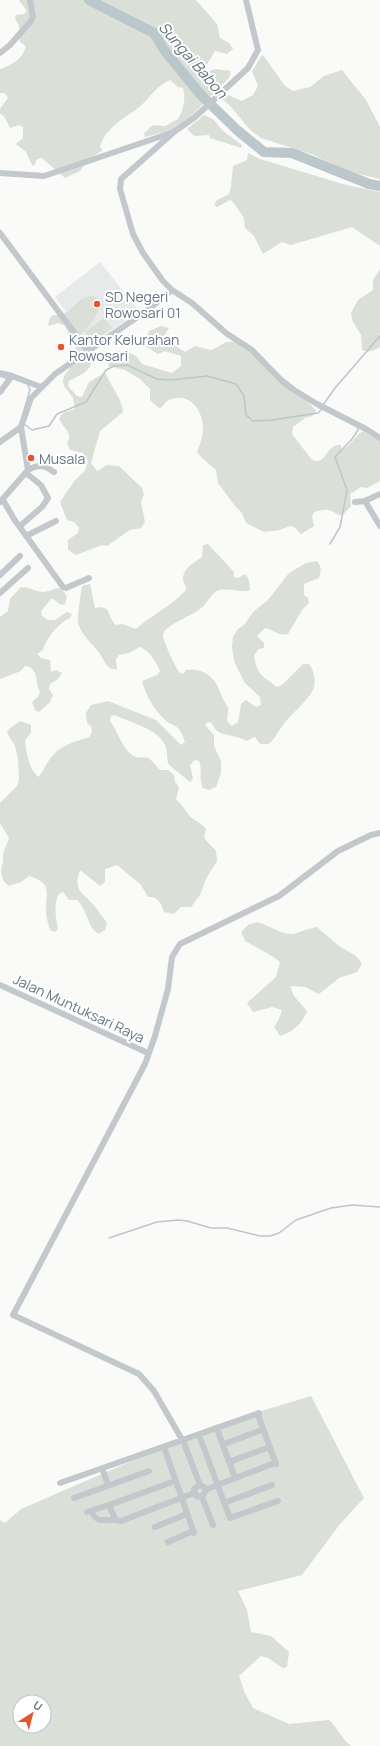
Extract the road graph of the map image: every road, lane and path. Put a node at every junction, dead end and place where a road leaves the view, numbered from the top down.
1 (30, 0) edge
2 (246, 0) edge
3 (0, 53) edge
4 (174, 132) junction
5 (0, 173) edge
6 (0, 233) edge
7 (172, 290) junction
8 (88, 351) junction
9 (0, 373) edge
10 (10, 379) junction
11 (41, 387) junction
12 (0, 392) edge
13 (21, 427) junction
14 (380, 438) edge
15 (0, 442) edge
16 (27, 471) junction
17 (54, 472) dead end
18 (380, 494) edge
19 (2, 501) edge
20 (364, 501) junction
21 (355, 502) dead end
22 (56, 521) dead end
23 (20, 526) junction
24 (380, 526) edge
25 (26, 536) junction
26 (20, 556) dead end
27 (28, 568) dead end
28 (0, 575) edge
29 (89, 578) dead end
30 (0, 593) edge
31 (380, 833) edge
32 (0, 985) edge
33 (148, 1053) junction
34 (217, 1429) junction
35 (259, 1431) dead end
36 (199, 1435) junction
37 (182, 1441) junction
38 (224, 1444) dead end
39 (164, 1447) junction
40 (267, 1448) dead end
41 (229, 1462) junction
42 (102, 1468) junction
43 (149, 1471) dead end
44 (234, 1475) dead end
45 (175, 1481) junction
46 (60, 1482) dead end
47 (108, 1485) junction
48 (200, 1485) junction
49 (217, 1485) junction
50 (272, 1485) dead end
51 (207, 1489) junction
52 (194, 1493) junction
53 (202, 1497) junction
54 (74, 1498) dead end
55 (181, 1498) junction
56 (278, 1501) dead end
57 (224, 1503) junction
58 (112, 1504) junction
59 (187, 1514) junction
60 (116, 1520) junction
61 (213, 1525) dead end
62 (155, 1527) dead end
63 (168, 1542) dead end

1 - 3 street
2 - 4 street
4 - 5 street
4 - 7 street
6 - 8 street
7 - 8 street
7 - 14 street
8 - 11 street
9 - 10 street
10 - 11 street
10 - 12 street
11 - 13 street
13 - 15 street
13 - 16 street
16 - 17 street
16 - 19 street
16 - 23 street
18 - 20 street
19 - 23 street
20 - 21 street
20 - 24 street
22 - 25 street
23 - 25 street
25 - 29 street
26 - 28 street
27 - 30 street
31 - 33 street
32 - 33 street, Jalan Muntuksari Raya
33 - 37 street
34 - 36 street
34 - 41 street
34 - 49 street
35 - 38 street
36 - 37 street
36 - 49 street
37 - 39 street
37 - 48 street
39 - 42 street
39 - 45 street
40 - 41 street
41 - 44 street
42 - 46 street
42 - 47 street
43 - 47 street
45 - 55 street
45 - 58 street
47 - 54 street
48 - 51 street
48 - 52 street
49 - 51 street
49 - 57 street
50 - 57 street
51 - 53 street
52 - 53 street
52 - 55 street
53 - 61 street
55 - 59 street
55 - 60 street
56 - 57 street
58 - 60 street
58 - 60 street
59 - 62 street
59 - 63 street

